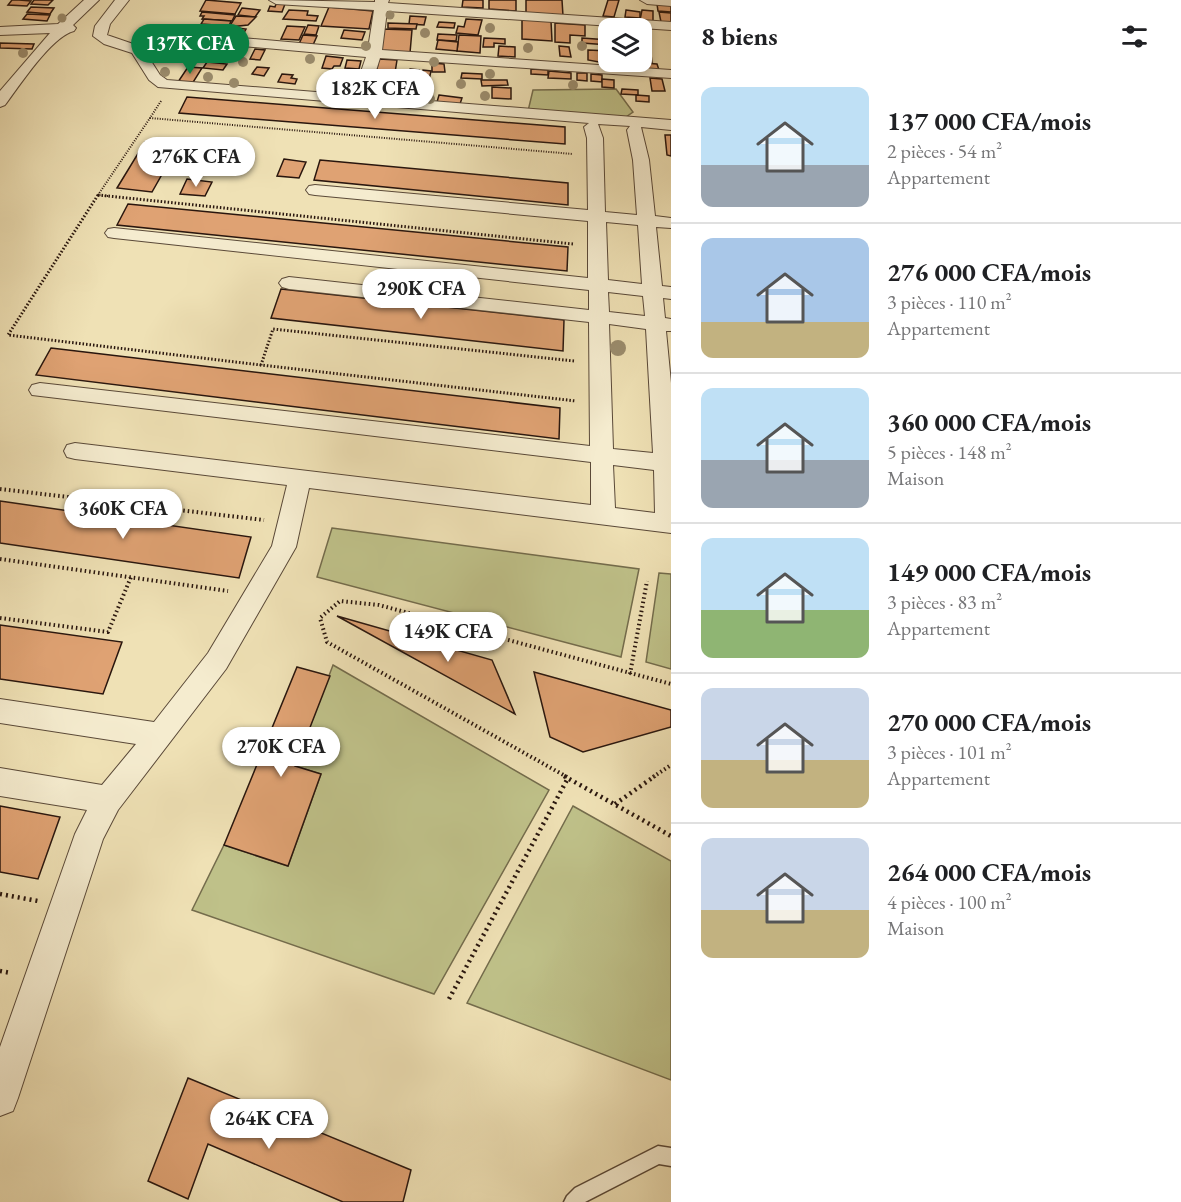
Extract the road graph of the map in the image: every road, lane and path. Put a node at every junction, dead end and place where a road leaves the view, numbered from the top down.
1 (92, 0) edge
2 (122, 0) edge
3 (276, 0) edge
4 (647, 0) edge
5 (671, 2) edge
6 (380, 3) edge
7 (105, 21) junction
8 (671, 26) edge
9 (59, 29) junction
10 (0, 31) edge
11 (197, 38) dead end
12 (374, 54) junction
13 (0, 73) edge
14 (21, 73) junction
15 (671, 75) edge
16 (166, 92) joint
17 (1, 99) edge
18 (359, 100) junction
19 (671, 125) edge
20 (592, 127) junction
21 (635, 130) junction
22 (671, 133) edge
23 (595, 156) junction
24 (315, 190) dead end
25 (98, 195) dead end
26 (597, 216) junction
27 (646, 221) junction
28 (671, 223) edge
29 (114, 233) dead end
30 (289, 283) dead end
31 (598, 284) junction
32 (662, 292) edge
33 (599, 318) junction
34 (663, 325) edge
35 (600, 363) junction
36 (261, 365) junction
37 (40, 390) dead end
38 (601, 404) junction
39 (75, 451) dead end
40 (602, 456) junction
41 (666, 463) junction
42 (300, 479) junction
43 (0, 489) edge
44 (603, 516) junction
45 (289, 523) junction
46 (669, 524) edge
47 (0, 559) edge
48 (131, 577) junction
49 (647, 581) dead end
50 (255, 595) junction
51 (0, 618) edge
52 (630, 674) junction
53 (671, 684) edge
54 (0, 711) edge
55 (158, 735) junction
56 (671, 765) edge
57 (568, 778) junction
58 (0, 782) edge
59 (108, 800) junction
60 (615, 804) junction
61 (671, 836) edge
62 (0, 894) edge
63 (65, 905) junction
64 (449, 999) dead end
65 (0, 1098) edge
66 (671, 1157) edge
67 (573, 1202) edge

1 - 9 street
2 - 7 street
3 - 6 street
4 - 5 street
6 - 8 street
6 - 12 street
7 - 9 street
7 - 18 street
9 - 10 street
9 - 14 street
11 - 12 street
12 - 15 street
12 - 18 street
13 - 14 street
14 - 17 street
16 - 20 street
16 - 23 path
18 - 19 street
20 - 21 street
20 - 23 street
21 - 22 street
21 - 27 street
23 - 26 street
24 - 26 street
25 - 36 path
26 - 27 street
26 - 31 street
27 - 28 street
27 - 32 street
29 - 31 street
30 - 33 street
31 - 32 street
31 - 33 street
32 - 34 street
33 - 34 street
33 - 35 street
34 - 41 street
35 - 36 path
35 - 38 street
36 - 38 path
37 - 40 street
38 - 40 street
39 - 42 street
40 - 41 street
40 - 44 street
41 - 46 street
42 - 44 street
42 - 45 street
43 - 45 path
44 - 46 street
45 - 50 street
47 - 48 path
48 - 50 path
48 - 51 path
49 - 52 path
50 - 55 street
52 - 53 path
52 - 57 path
54 - 55 street
55 - 59 street
56 - 60 path
57 - 60 path
57 - 64 path
58 - 59 street
59 - 63 street
60 - 61 path
62 - 63 path
63 - 65 street
66 - 67 lane

